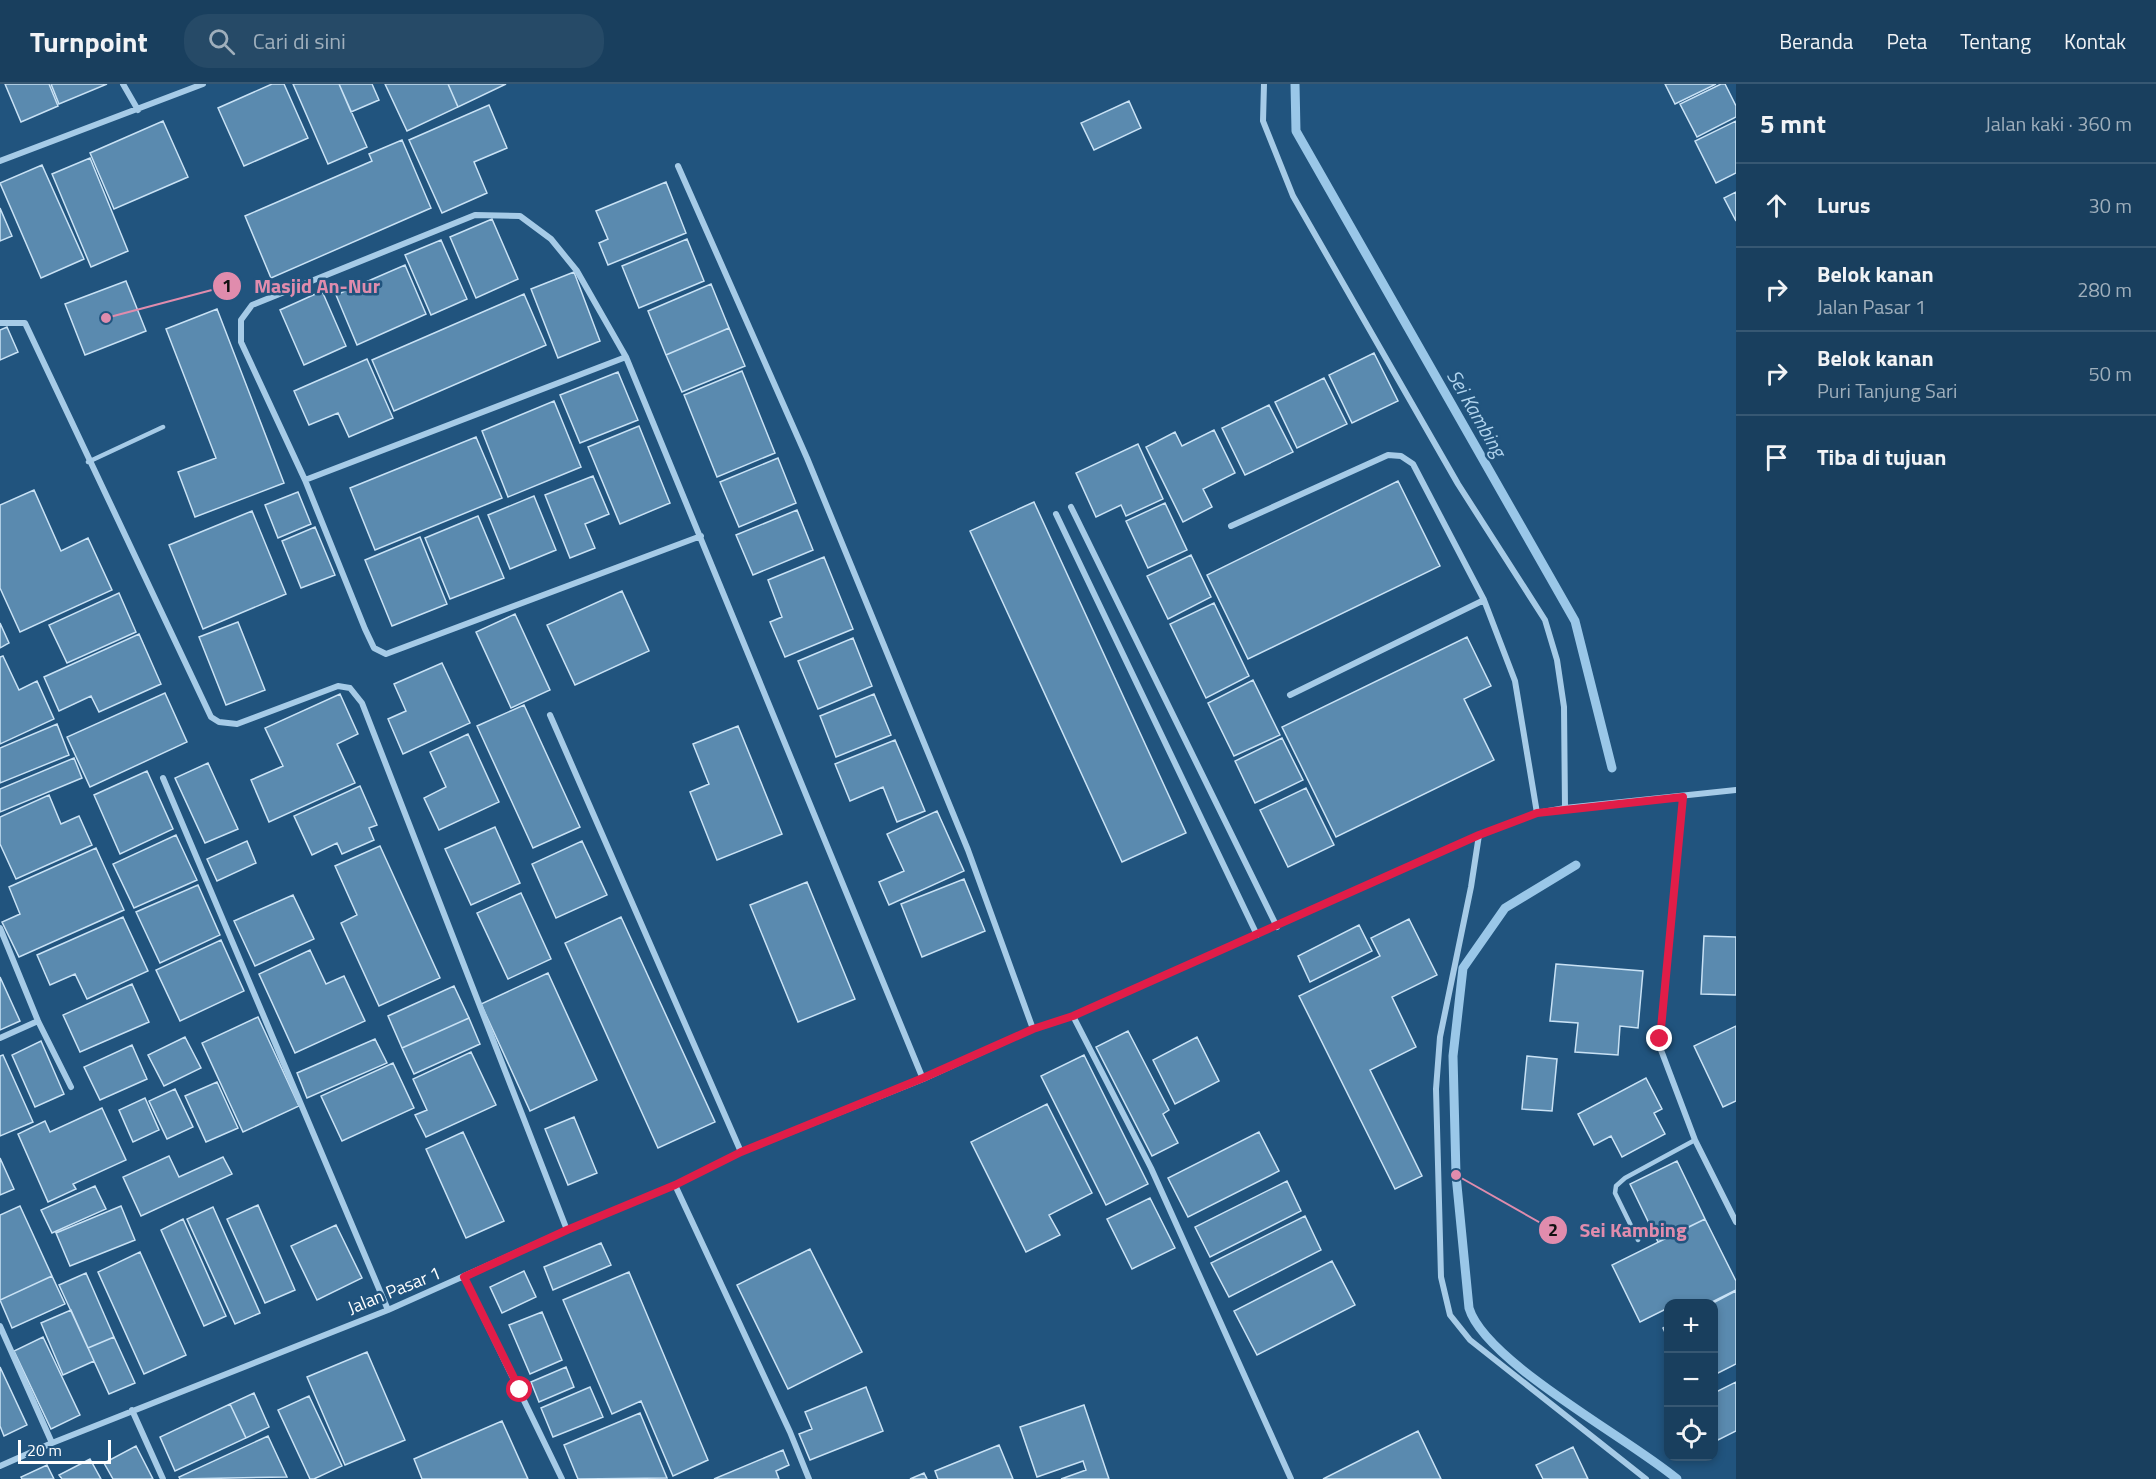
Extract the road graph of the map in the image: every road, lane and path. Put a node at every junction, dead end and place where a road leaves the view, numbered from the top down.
1 (123, 84) edge
2 (203, 84) edge
3 (1264, 84) edge
4 (138, 110) junction
5 (0, 161) edge
6 (678, 166) dead end
7 (0, 323) edge
8 (626, 357) junction
9 (163, 428) dead end
10 (88, 462) junction
11 (305, 480) junction
12 (1071, 507) dead end
13 (1056, 514) dead end
14 (1231, 526) dead end
15 (701, 536) junction
16 (1484, 600) junction
17 (1290, 695) dead end
18 (550, 716) dead end
19 (163, 778) dead end
20 (1736, 790) edge
21 (1683, 797) junction
22 (1565, 808) junction
23 (1537, 813) junction
24 (1479, 835) junction
25 (1277, 927) junction
26 (0, 928) edge
27 (1257, 935) junction
28 (1073, 1016) junction
29 (38, 1021) junction
30 (1033, 1029) junction
31 (0, 1038) edge
32 (923, 1078) junction
33 (71, 1087) dead end
34 (1695, 1140) junction
35 (741, 1152) junction
36 (675, 1185) junction
37 (1736, 1222) edge
38 (567, 1230) junction
39 (1638, 1240) dead end
40 (464, 1277) junction
41 (388, 1310) junction
42 (0, 1326) edge
43 (132, 1410) junction
44 (52, 1443) junction
45 (0, 1466) edge
46 (163, 1479) edge
47 (562, 1479) edge
48 (808, 1479) edge
49 (1291, 1479) edge
50 (1646, 1479) edge

1 - 4 street
2 - 4 street
3 - 22 street
4 - 5 street
6 - 30 street
7 - 10 street
8 - 11 street
8 - 11 street
8 - 15 street
9 - 10 lane
10 - 38 street
11 - 15 street
12 - 25 street
13 - 27 street
14 - 16 street
15 - 32 street
16 - 17 street
16 - 23 street
18 - 35 street
19 - 41 street
20 - 21 street, Jalan Pasar 1
21 - 22 street, Jalan Pasar 1
21 - 34 street
22 - 23 street, Jalan Pasar 1
23 - 24 street, Jalan Pasar 1
24 - 25 street, Jalan Pasar 1
24 - 50 street
25 - 27 street, Jalan Pasar 1
26 - 29 street
27 - 28 street, Jalan Pasar 1
28 - 30 street, Jalan Pasar 1
28 - 49 street
29 - 31 street
29 - 33 street
30 - 32 street, Jalan Pasar 1
32 - 35 street, Jalan Pasar 1
34 - 37 street
34 - 39 lane
35 - 36 street, Jalan Pasar 1
36 - 38 street, Jalan Pasar 1
36 - 48 street
38 - 40 street, Jalan Pasar 1
40 - 41 street, Jalan Pasar 1
40 - 47 street
41 - 43 street, Jalan Pasar 1
42 - 44 street
43 - 44 street, Jalan Pasar 1
43 - 46 street
44 - 45 street, Jalan Pasar 1

